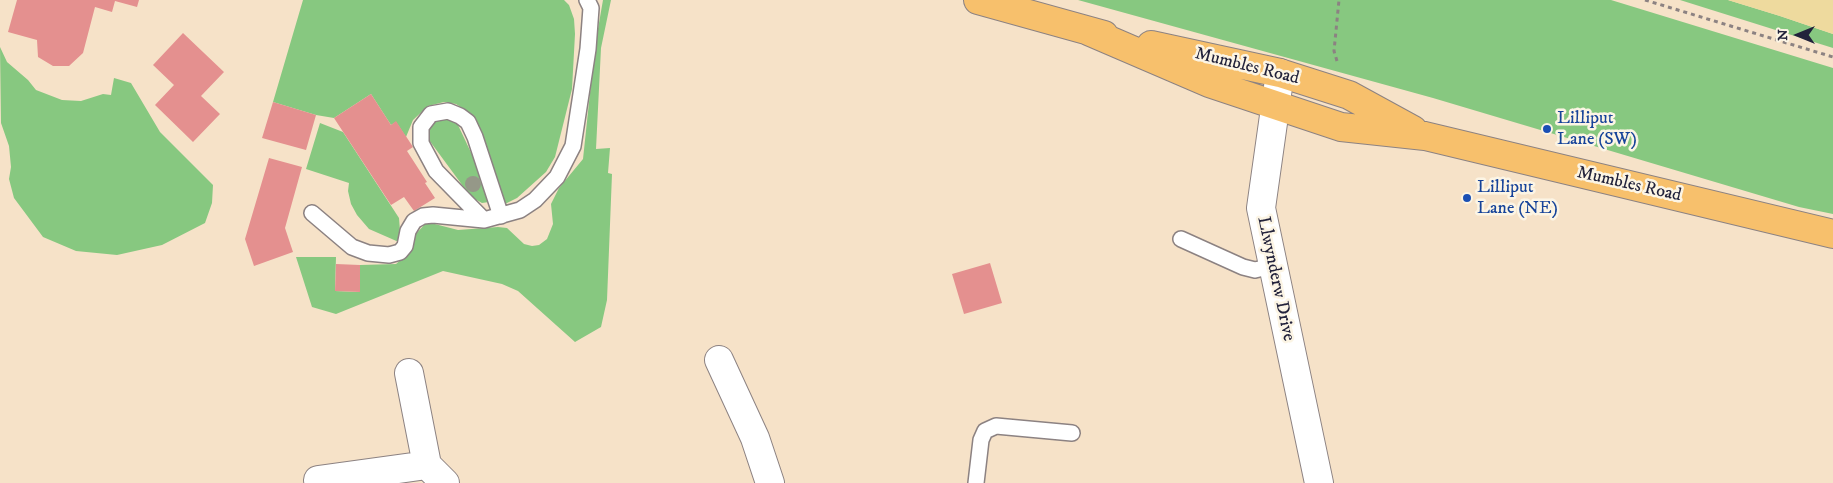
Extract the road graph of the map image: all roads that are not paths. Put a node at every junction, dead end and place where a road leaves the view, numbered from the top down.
1 (587, 0) edge
2 (978, 0) edge
3 (1088, 31) junction
4 (1280, 73) junction
5 (1275, 106) junction
6 (1425, 136) junction
7 (312, 214) dead end
8 (501, 216) junction
9 (484, 220) junction
10 (1833, 234) edge
11 (1181, 239) dead end
12 (1272, 266) junction
13 (719, 360) dead end
14 (409, 373) dead end
15 (1072, 433) dead end
16 (436, 474) edge
17 (318, 480) dead end
18 (770, 483) edge
19 (976, 483) edge
20 (1319, 483) edge

1 - 8 lane
2 - 3 main road, Mumbles Road
3 - 4 main road, Mumbles Road
3 - 5 main road, Mumbles Road
4 - 5 street, Llwynderw Drive
4 - 6 main road, Mumbles Road
5 - 6 main road, Mumbles Road
5 - 12 street, Llwynderw Drive
6 - 10 main road, Mumbles Road
7 - 9 lane
8 - 9 lane
8 - 9 lane
11 - 12 lane
12 - 20 street, Llwynderw Drive
13 - 18 street
14 - 16 street
15 - 19 lane
16 - 17 street

